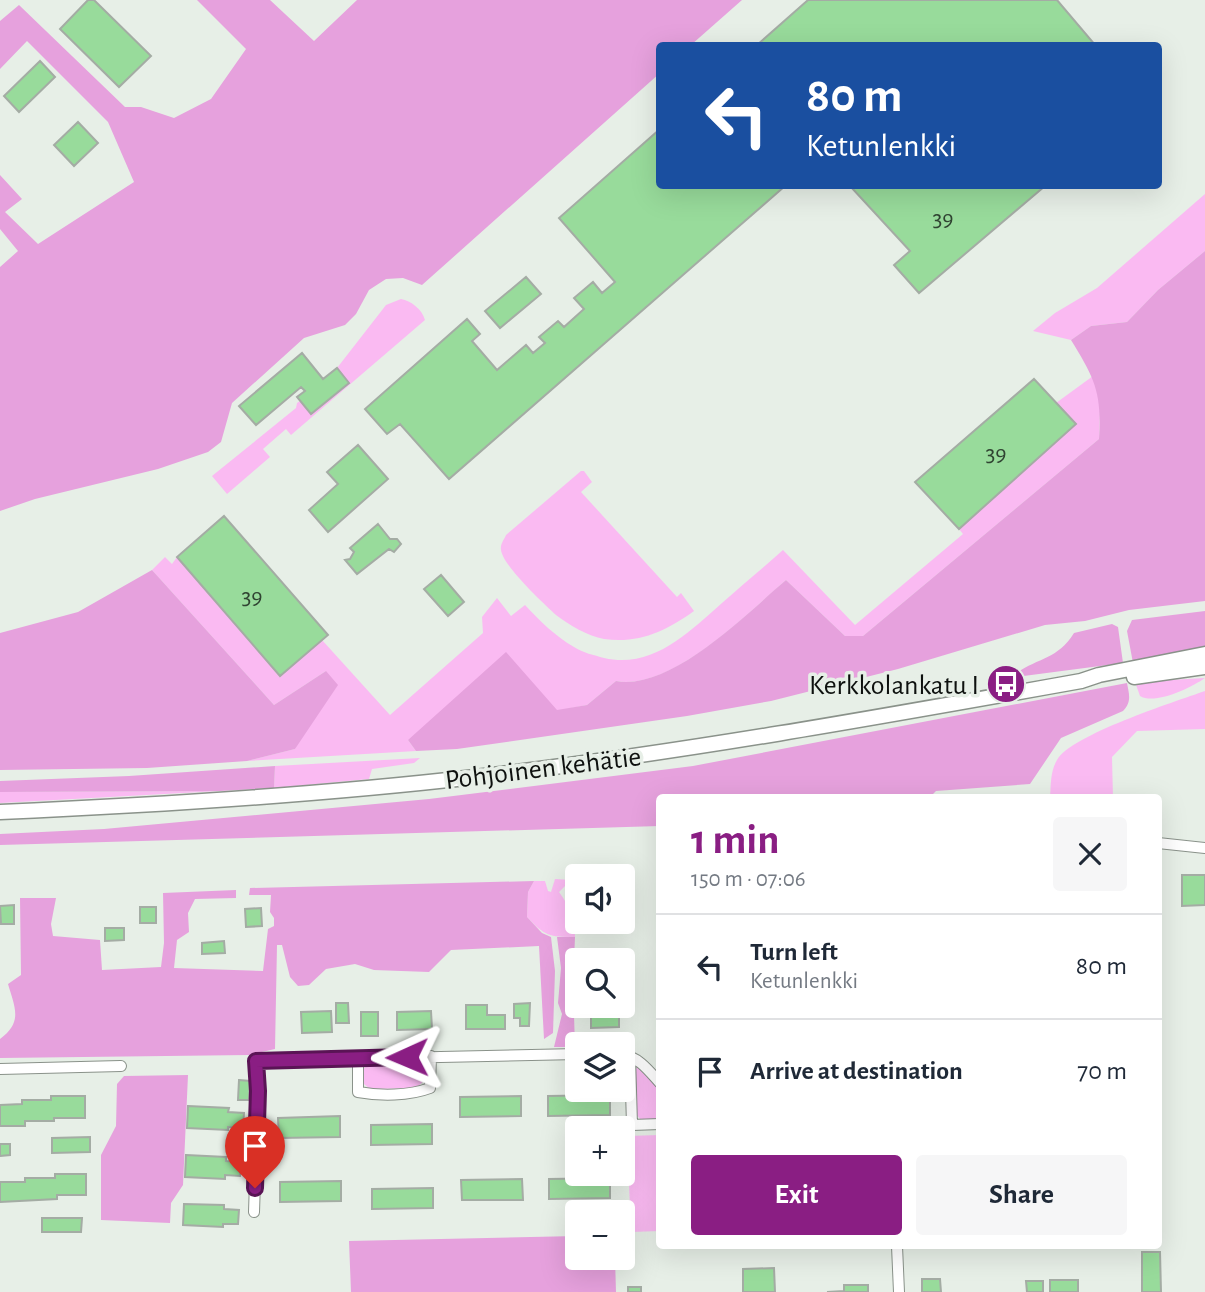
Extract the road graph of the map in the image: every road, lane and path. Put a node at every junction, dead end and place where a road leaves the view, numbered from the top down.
1 (1205, 654) edge
2 (1205, 667) edge
3 (1082, 681) junction
4 (0, 812) edge
5 (1162, 843) edge
6 (1205, 848) edge
7 (565, 1055) edge
8 (431, 1056) junction
9 (358, 1058) junction
10 (635, 1060) edge
11 (121, 1066) dead end
12 (0, 1069) edge
13 (656, 1079) edge
14 (630, 1102) edge
15 (656, 1124) edge
16 (254, 1212) dead end
17 (897, 1249) edge
18 (899, 1292) edge

1 - 3 main road, Pohjoinen kehätie
2 - 3 main road, Pohjoinen kehätie
3 - 4 main road, Pohjoinen kehätie
5 - 6 street
7 - 8 street
8 - 9 street
8 - 9 street
9 - 16 street
10 - 13 street
11 - 12 street
14 - 15 street
17 - 18 street

